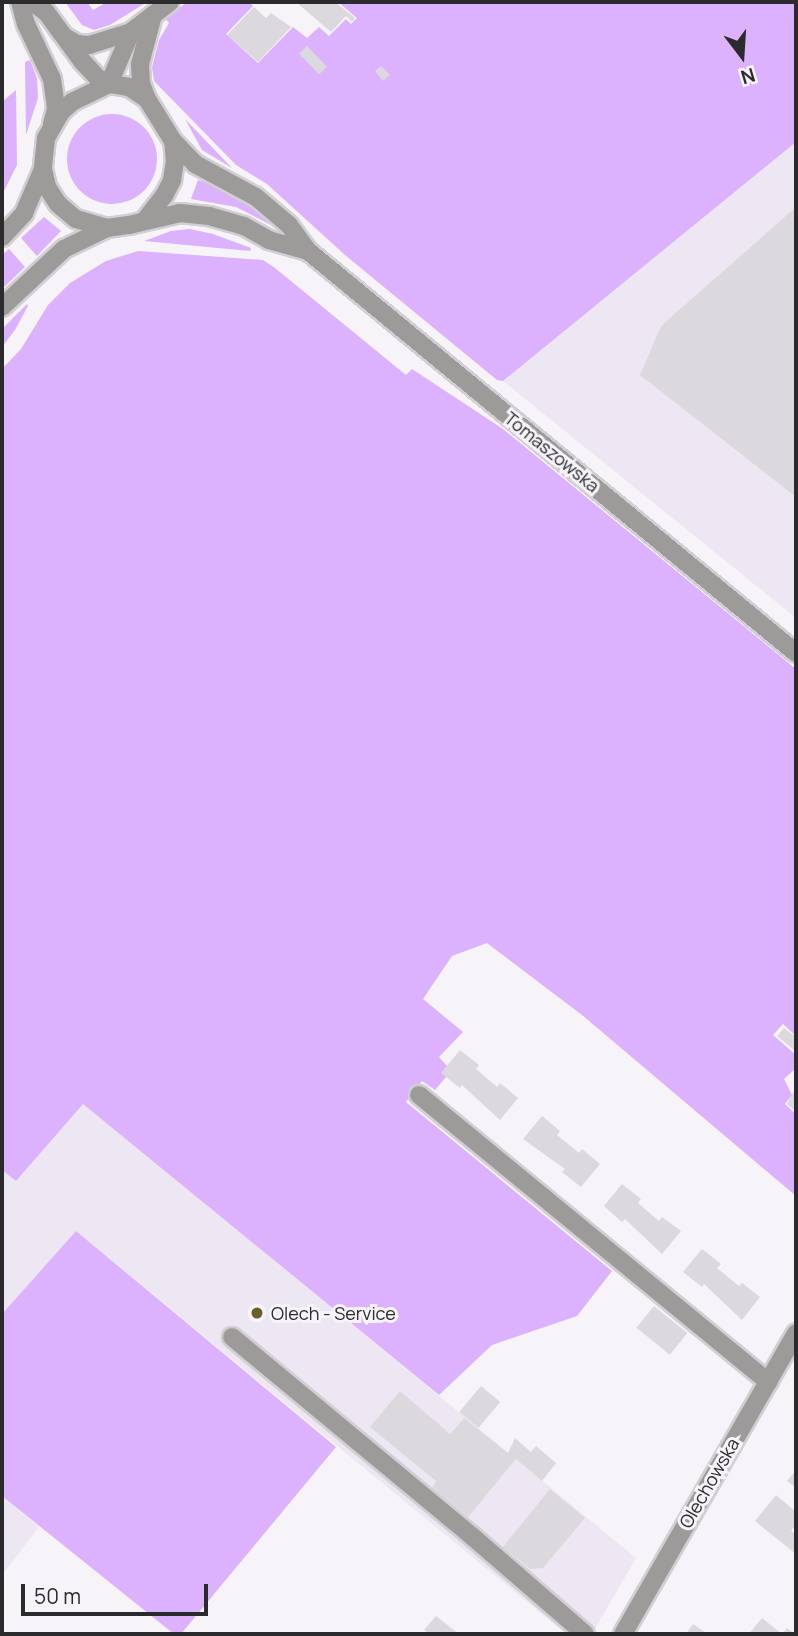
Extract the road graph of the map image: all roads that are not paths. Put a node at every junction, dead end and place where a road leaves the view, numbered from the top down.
1 (20, 2) edge
2 (32, 2) edge
3 (170, 2) edge
4 (154, 14) junction
5 (131, 32) junction
6 (61, 33) junction
7 (109, 84) junction
8 (148, 99) junction
9 (52, 124) junction
10 (173, 141) junction
11 (43, 170) junction
12 (145, 220) junction
13 (107, 228) junction
14 (2, 237) edge
15 (308, 251) junction
16 (2, 307) edge
17 (796, 653) edge
18 (419, 1095) dead end
19 (796, 1333) edge
20 (232, 1337) dead end
21 (768, 1382) junction
22 (584, 1634) edge
23 (623, 1634) edge

1 - 9 street
2 - 6 street
3 - 4 street
4 - 5 street
4 - 8 street
5 - 6 street
5 - 7 street
6 - 7 street
7 - 8 street
7 - 9 street
8 - 10 street
9 - 11 street
10 - 12 street
10 - 15 street, Tomaszowska
11 - 13 street
11 - 14 street
12 - 13 street
12 - 15 street, Tomaszowska
13 - 16 street
15 - 17 street, Tomaszowska
18 - 21 street
19 - 21 street, Olechowska
20 - 22 street
21 - 23 street, Olechowska

